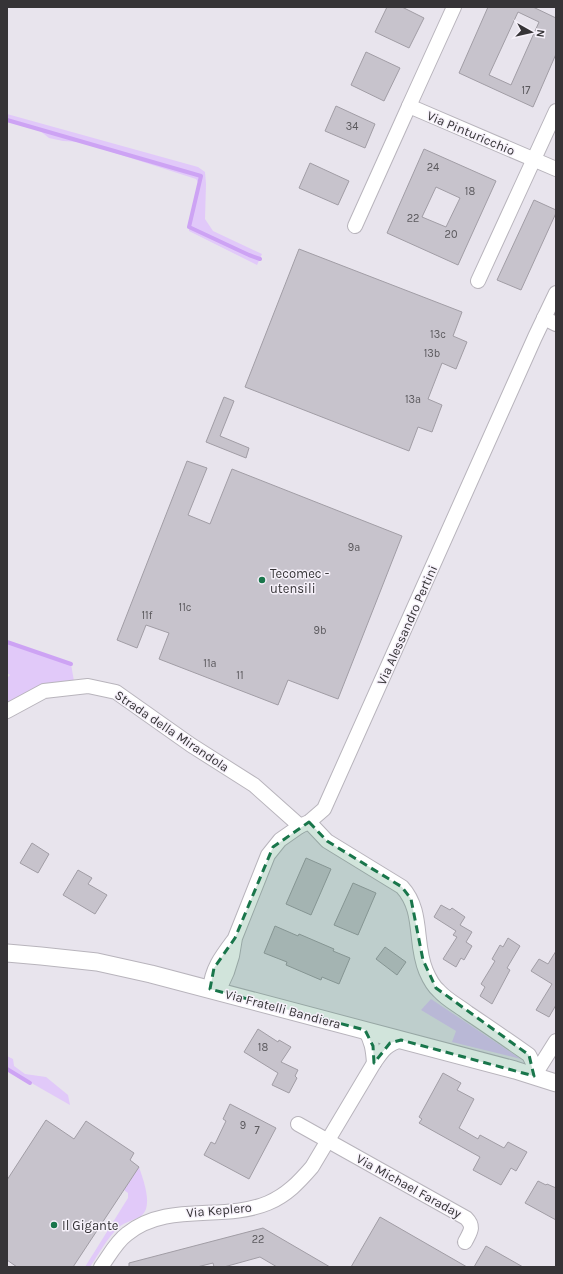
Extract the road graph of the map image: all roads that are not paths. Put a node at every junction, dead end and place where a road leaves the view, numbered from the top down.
1 (454, 7) edge
2 (409, 106) junction
3 (556, 111) edge
4 (533, 159) junction
5 (556, 169) edge
6 (355, 226) dead end
7 (478, 281) dead end
8 (556, 293) edge
9 (550, 321) edge
10 (7, 711) edge
11 (304, 824) junction
12 (7, 953) edge
13 (210, 989) junction
14 (365, 1030) junction
15 (401, 1040) junction
16 (556, 1041) edge
17 (374, 1063) junction
18 (534, 1076) junction
19 (556, 1083) edge
20 (298, 1124) dead end
21 (329, 1141) junction
22 (465, 1242) dead end
23 (101, 1267) edge

1 - 2 street
2 - 4 street, Via Pinturicchio
2 - 6 street
3 - 4 street
4 - 5 street, Via Pinturicchio
4 - 7 street
8 - 9 street, Via Alessandro Pertini
9 - 11 street, Via Alessandro Pertini
10 - 11 street, Strada della Mirandola
11 - 13 street, Via Alessandro Pertini
11 - 18 street, Strada della Mirandola
12 - 13 street, Via Fratelli Bandiera
13 - 14 street, Via Fratelli Bandiera
14 - 15 street, Via Fratelli Bandiera
14 - 17 street
15 - 17 street, Via Keplero
15 - 18 street, Via Fratelli Bandiera
16 - 18 street
17 - 21 street, Via Keplero
18 - 19 street, Via Fratelli Bandiera
20 - 21 street
21 - 22 street, Via Michael Faraday
21 - 23 street, Via Keplero

